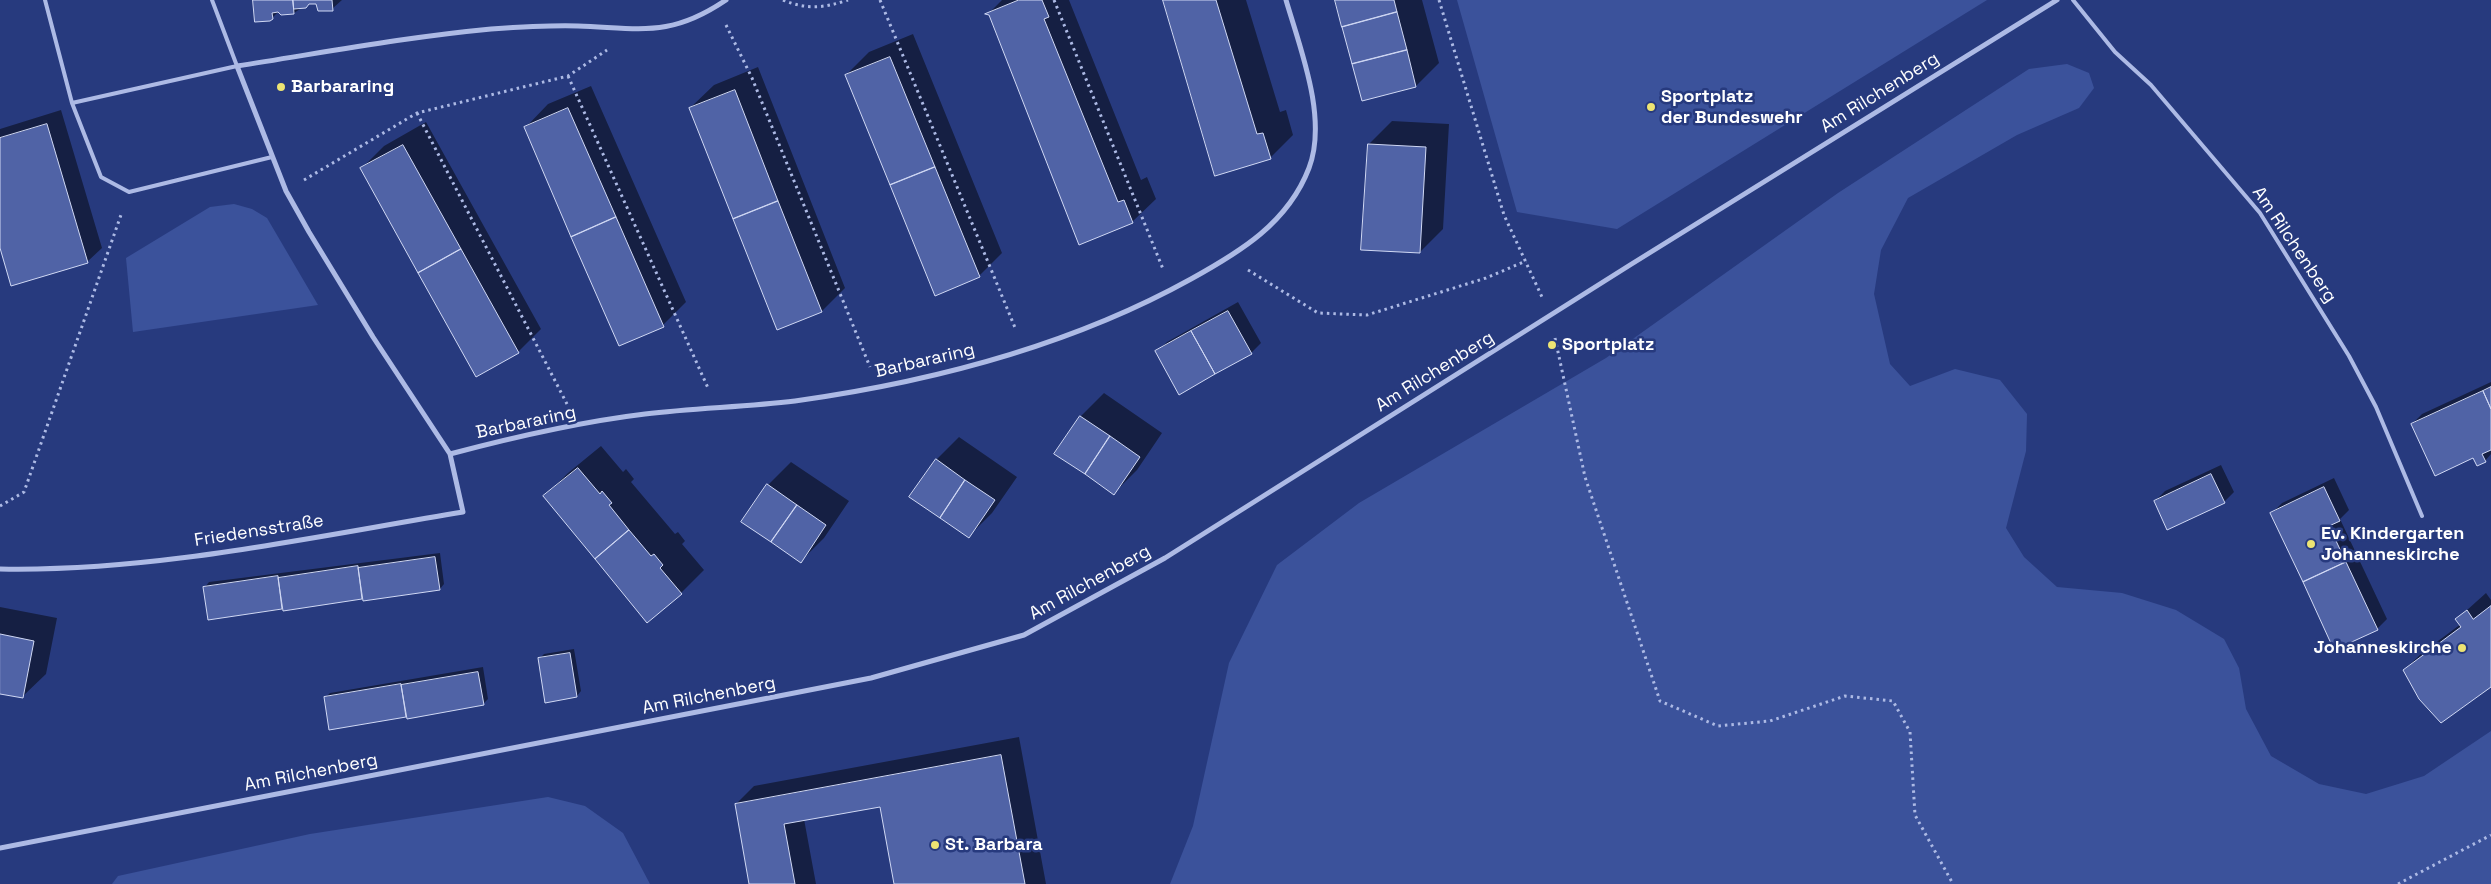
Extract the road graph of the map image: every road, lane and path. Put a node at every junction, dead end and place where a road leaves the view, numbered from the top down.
1 (44, 0) edge
2 (212, 0) edge
3 (726, 0) edge
4 (783, 0) edge
5 (848, 0) edge
6 (880, 0) edge
7 (1054, 0) edge
8 (1286, 0) edge
9 (1439, 0) edge
10 (2057, 0) edge
11 (2074, 0) edge
12 (717, 6) junction
13 (635, 30) junction
14 (237, 66) junction
15 (568, 76) junction
16 (72, 103) junction
17 (417, 113) junction
18 (272, 157) junction
19 (286, 190) junction
20 (129, 192) junction
21 (1229, 258) junction
22 (1526, 262) junction
23 (1172, 290) junction
24 (1550, 315) junction
25 (1024, 351) junction
26 (1558, 351) dead end
27 (878, 387) junction
28 (717, 406) junction
29 (577, 425) junction
30 (450, 454) junction
31 (0, 506) edge
32 (2422, 516) dead end
33 (0, 569) edge
34 (2491, 834) edge
35 (0, 848) edge
36 (1953, 884) edge
37 (2398, 884) edge

1 - 16 lane
2 - 14 lane
3 - 12 street
4 - 5 path
6 - 25 path
7 - 23 path
8 - 21 street, Barbararing
9 - 22 path
10 - 24 street, Am Rilchenberg
11 - 32 lane, Am Rilchenberg
12 - 13 street
12 - 27 path
13 - 14 street
13 - 15 path
14 - 16 lane
14 - 18 street
15 - 17 path
15 - 28 path
16 - 20 lane
17 - 19 path
17 - 29 path
18 - 19 street
18 - 20 lane
19 - 30 street
20 - 31 path
21 - 22 path
21 - 23 street, Barbararing
22 - 24 path
23 - 25 street, Barbararing
24 - 35 street, Am Rilchenberg
25 - 27 street, Barbararing
26 - 36 path
27 - 28 street, Barbararing
28 - 29 street, Barbararing
29 - 30 street, Barbararing
30 - 33 street, Friedensstraße
34 - 37 path

